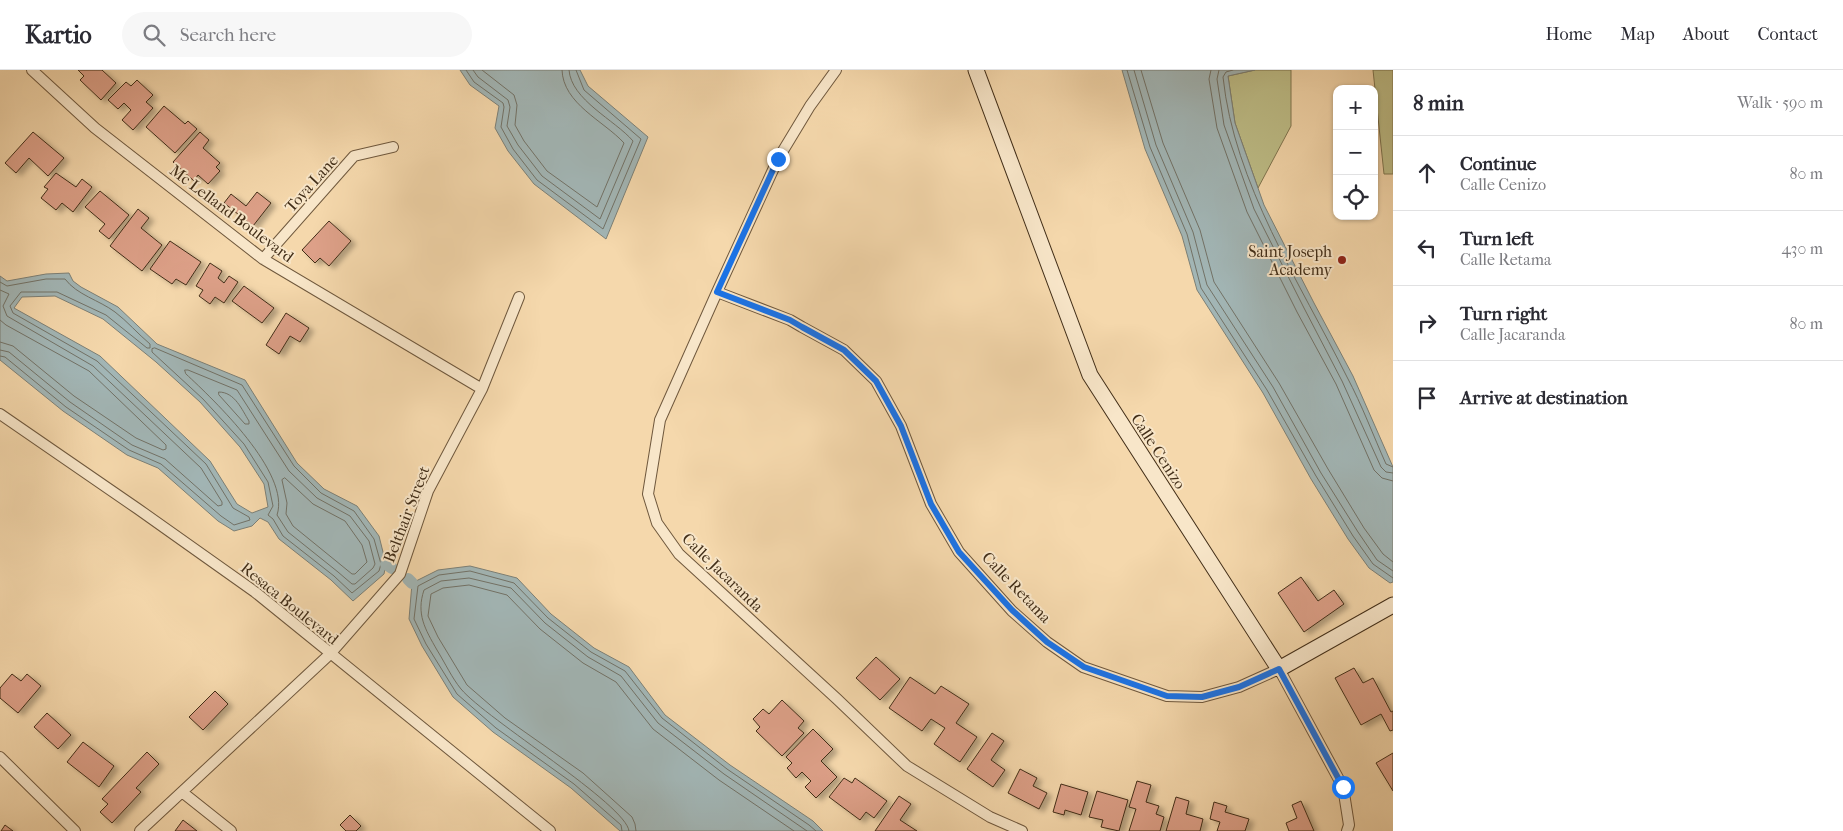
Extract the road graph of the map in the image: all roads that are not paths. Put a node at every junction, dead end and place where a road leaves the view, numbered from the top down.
1 (32, 70) edge
2 (836, 70) edge
3 (976, 70) edge
4 (393, 146) dead end
5 (263, 259) junction
6 (717, 292) junction
7 (519, 297) dead end
8 (482, 389) junction
9 (0, 414) edge
10 (1393, 604) edge
11 (330, 654) junction
12 (1279, 669) junction
13 (0, 757) edge
14 (182, 792) junction
15 (75, 831) edge
16 (140, 831) edge
17 (231, 831) edge
18 (550, 831) edge
19 (1022, 831) edge
20 (1347, 831) edge

1 - 5 street, Mc Lelland Boulevard
2 - 6 street, Calle Jacaranda
3 - 12 street, Calle Cenizo
4 - 5 street, Toya Lane
5 - 8 street, Mc Lelland Boulevard
6 - 12 street, Calle Retama
6 - 19 street, Calle Jacaranda
7 - 8 street, Belthair Street
8 - 11 street, Belthair Street
9 - 11 street, Resaca Boulevard
10 - 12 street, Calle Retama
11 - 14 street, Belthair Street
11 - 18 street, Resaca Boulevard
12 - 20 street, Calle Cenizo
13 - 15 street
14 - 16 street, Belthair Street
14 - 17 street

